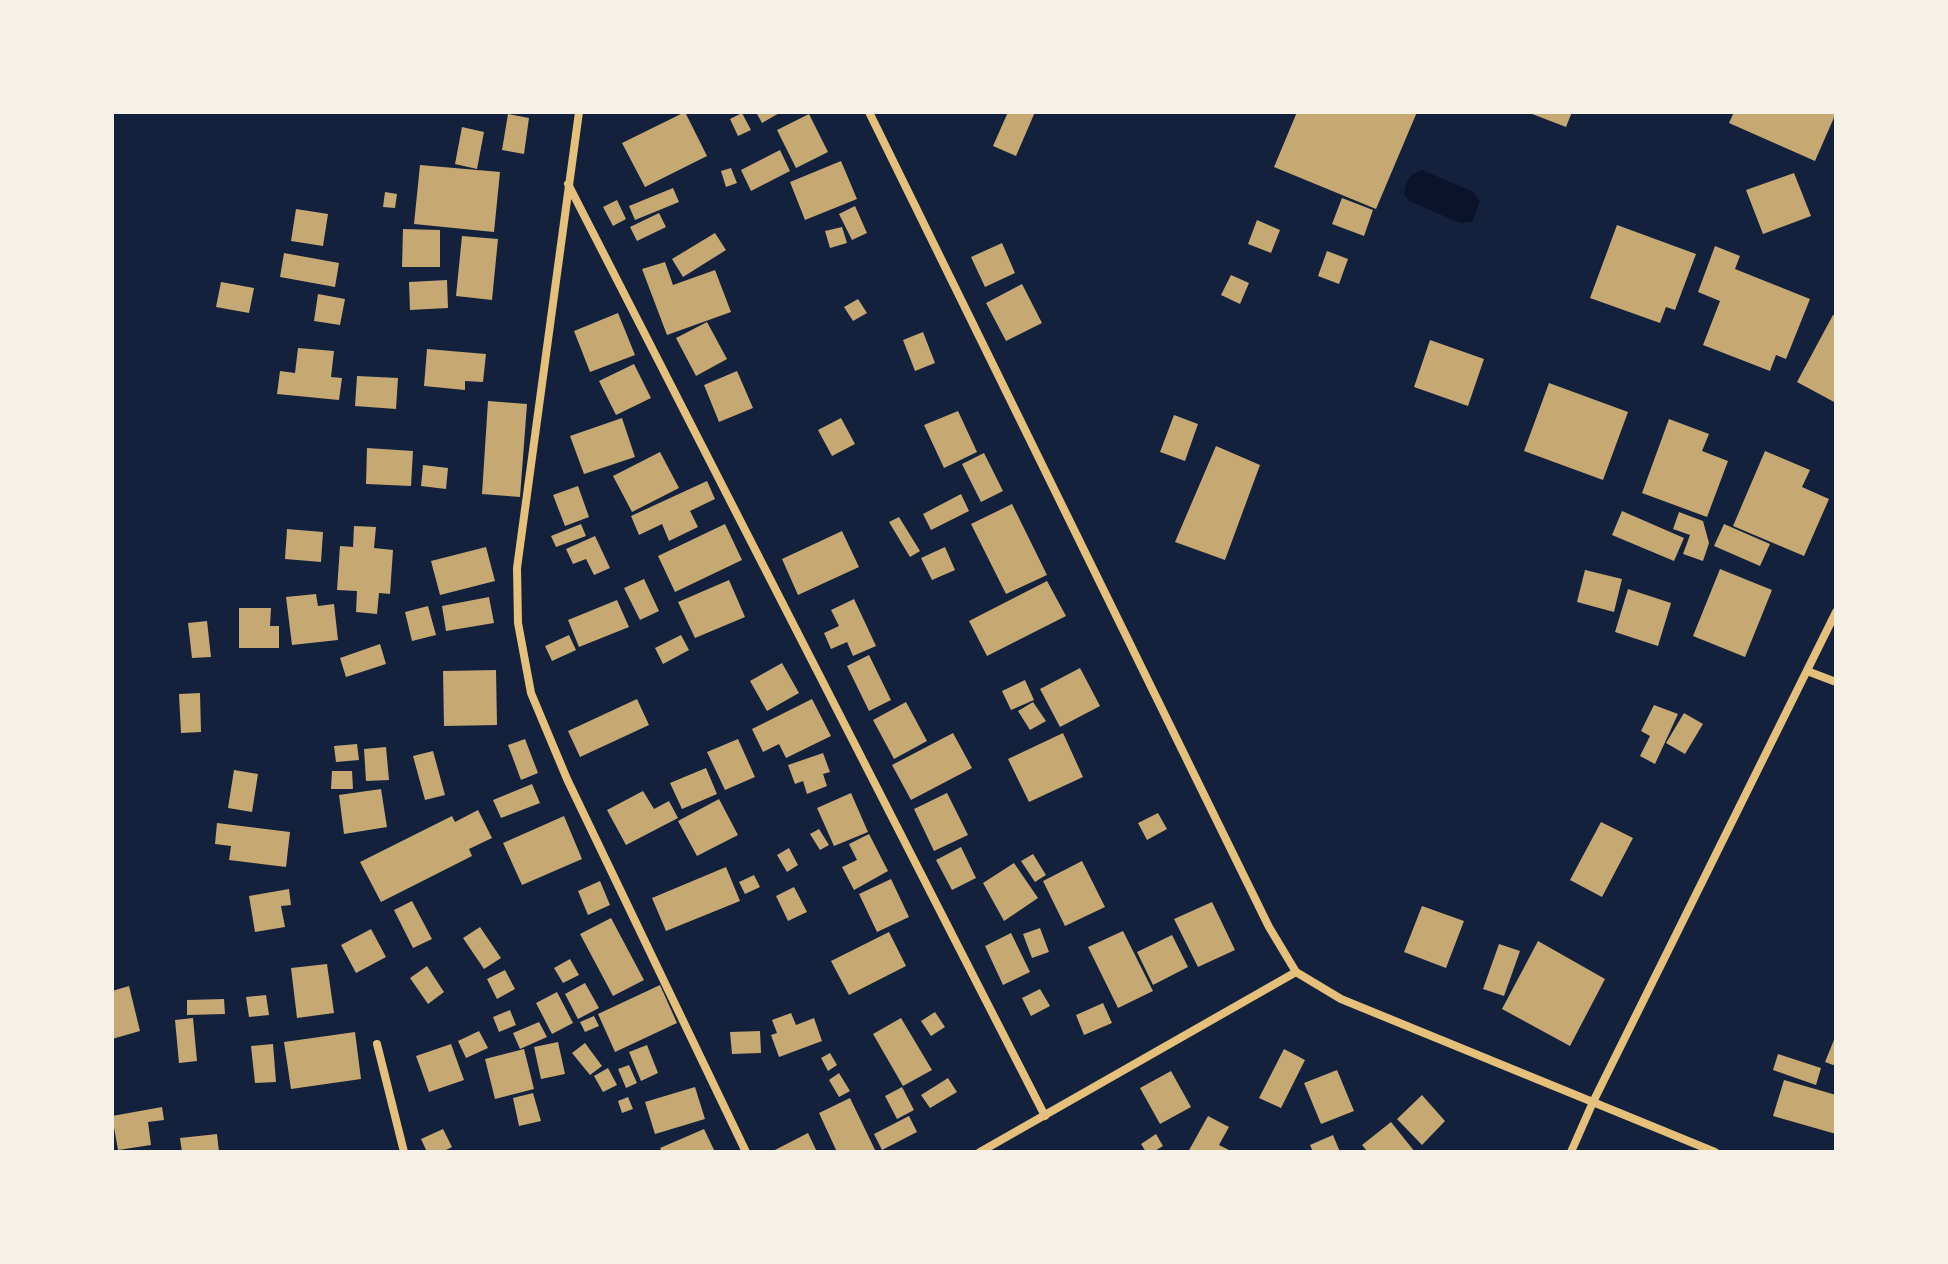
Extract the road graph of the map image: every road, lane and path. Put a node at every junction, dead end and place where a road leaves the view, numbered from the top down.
1 (579, 112) edge
2 (869, 112) edge
3 (568, 184) junction
4 (1836, 612) edge
5 (1807, 671) junction
6 (1836, 682) edge
7 (1296, 972) junction
8 (377, 1044) dead end
9 (1593, 1102) junction
10 (1045, 1116) junction
11 (404, 1152) edge
12 (746, 1152) edge
13 (980, 1152) edge
14 (1571, 1152) edge
15 (1715, 1152) edge

1 - 3 street
2 - 7 street
3 - 10 street
3 - 12 street
4 - 5 street
5 - 6 street
5 - 9 street
7 - 9 street
7 - 10 street
8 - 11 street
9 - 14 street
9 - 15 street
10 - 13 street

